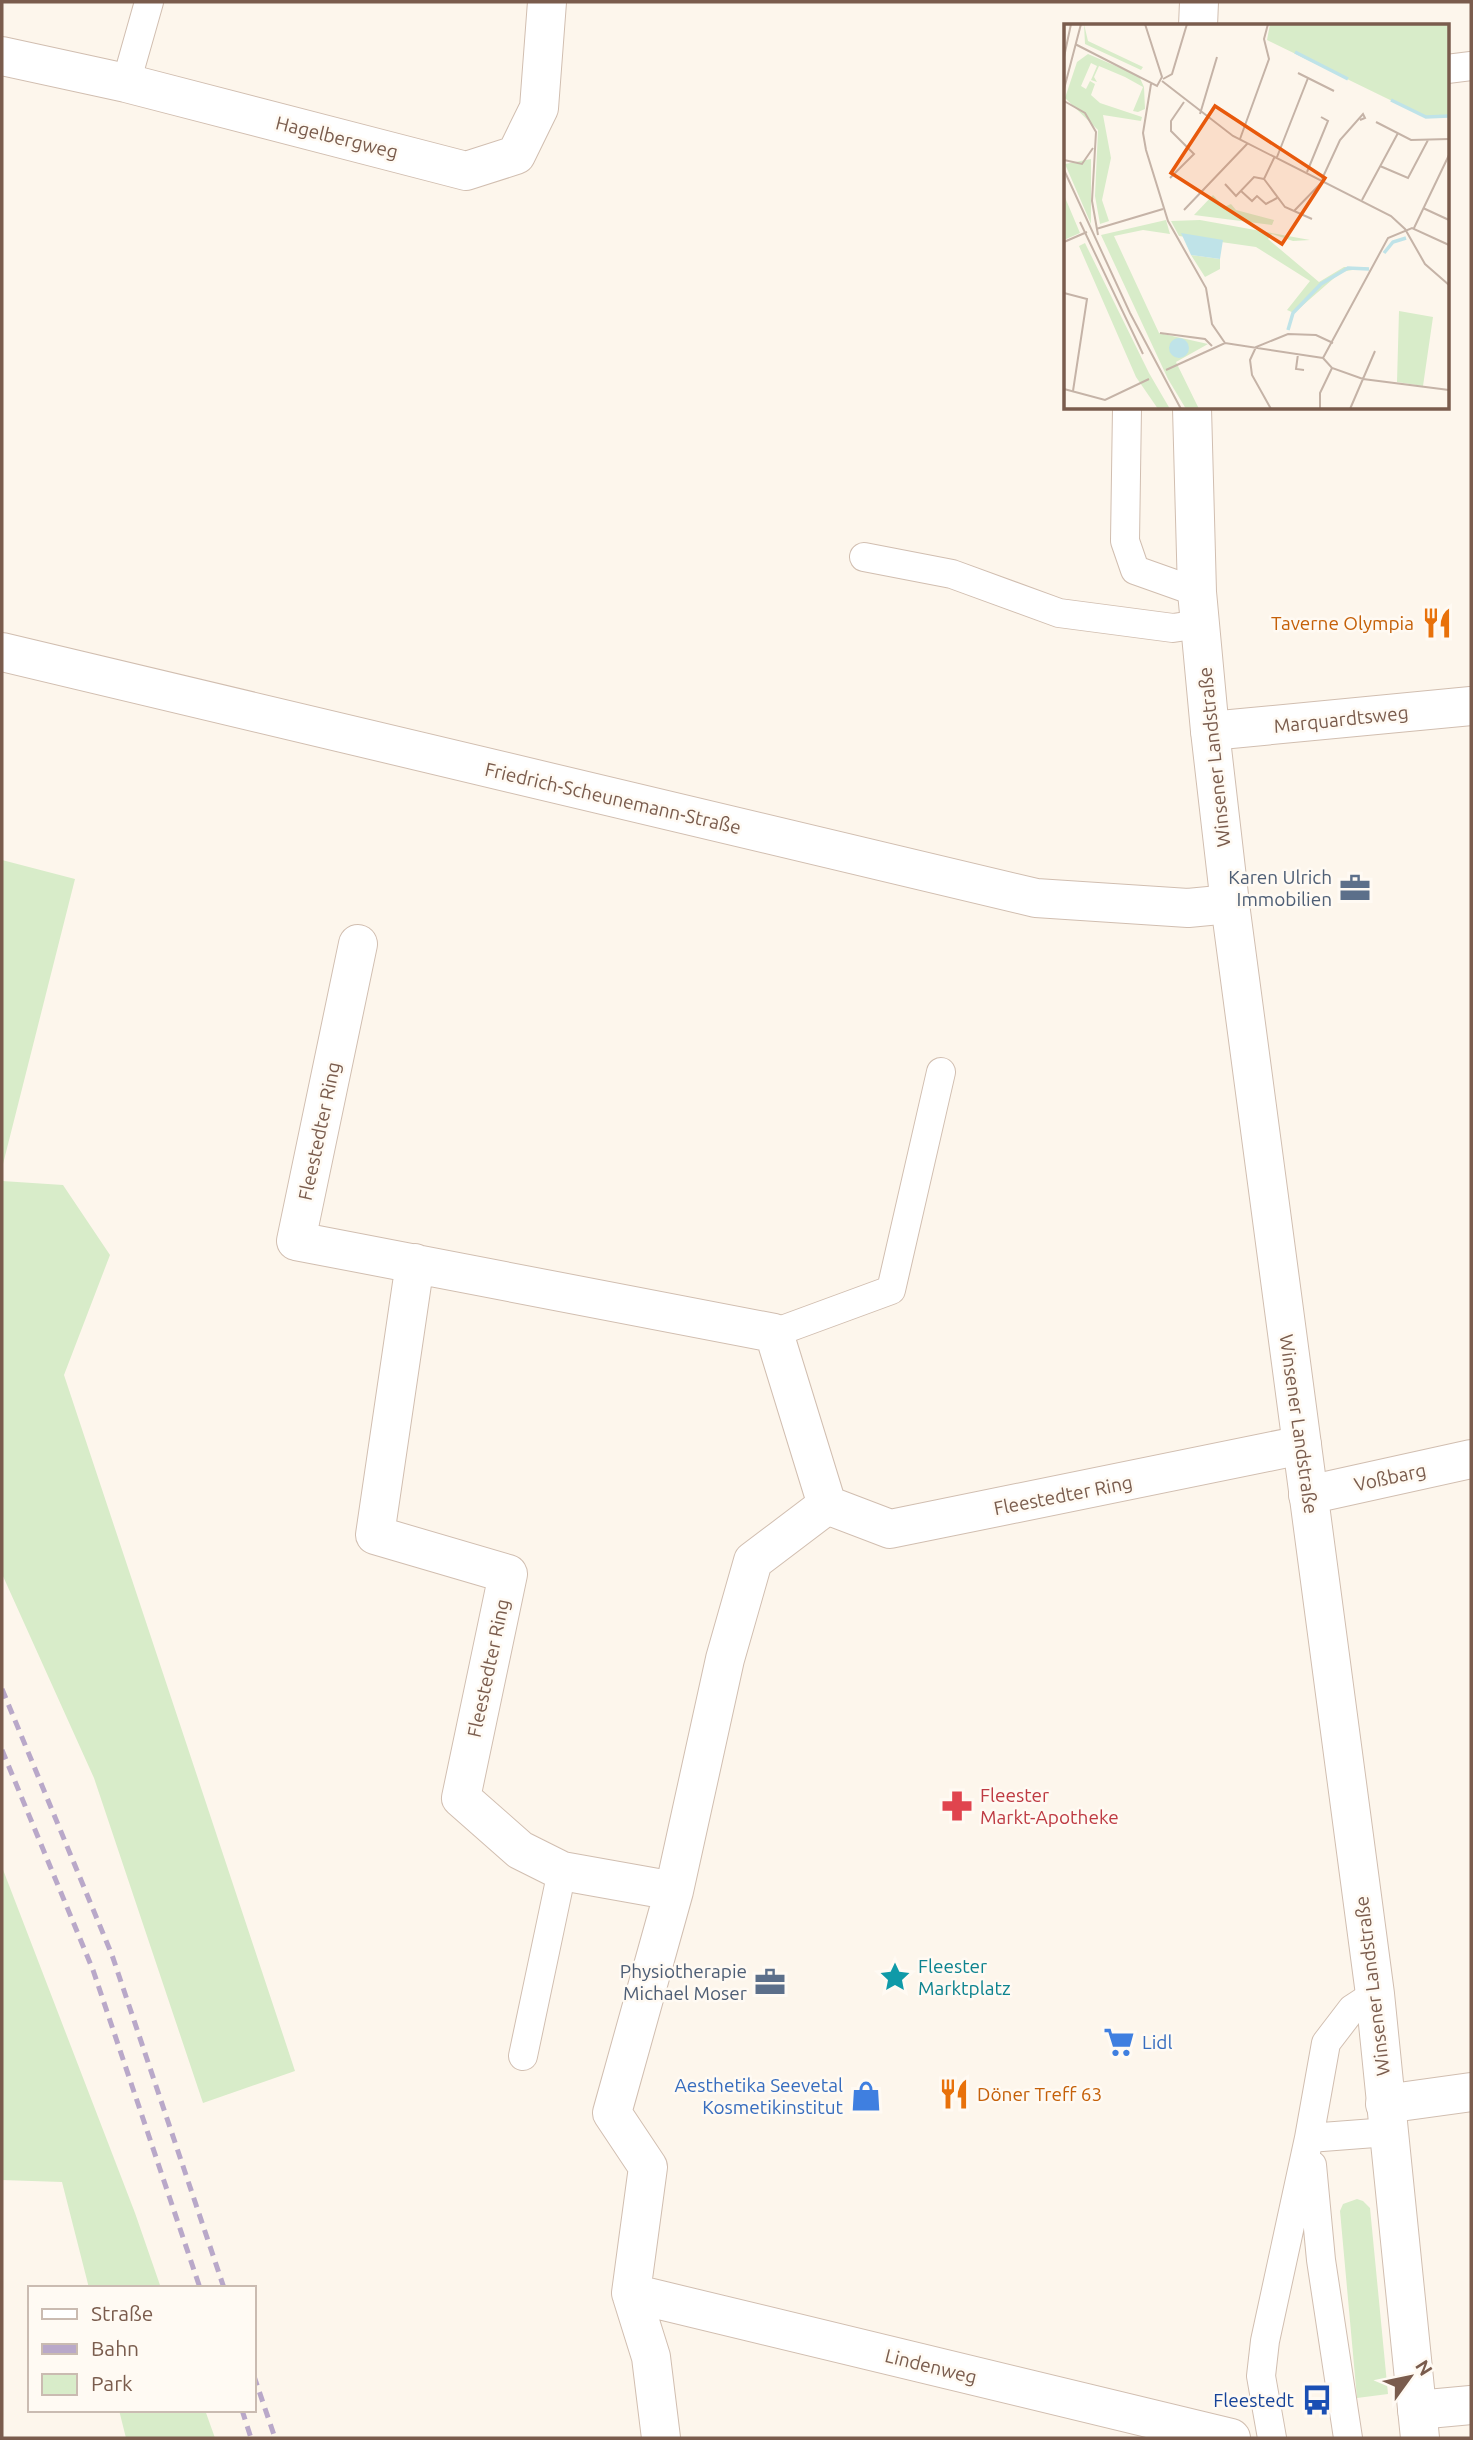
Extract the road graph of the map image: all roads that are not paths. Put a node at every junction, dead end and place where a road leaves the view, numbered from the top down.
1 (149, 2) edge
2 (547, 2) edge
3 (1199, 2) edge
4 (1197, 24) edge
5 (2, 55) edge
6 (1471, 66) edge
7 (1448, 69) edge
8 (126, 83) junction
9 (1127, 410) edge
10 (1192, 410) edge
11 (864, 558) dead end
12 (1199, 608) junction
13 (2, 652) edge
14 (1471, 706) edge
15 (1210, 731) junction
16 (1230, 904) junction
17 (358, 944) dead end
18 (941, 1072) dead end
19 (415, 1263) junction
20 (774, 1333) junction
21 (1302, 1445) junction
22 (1471, 1459) edge
23 (1308, 1495) junction
24 (827, 1505) junction
25 (562, 1871) junction
26 (674, 1891) junction
27 (1375, 1994) junction
28 (523, 2056) dead end
29 (1471, 2092) edge
30 (1387, 2118) junction
31 (1309, 2138) junction
32 (631, 2293) junction
33 (1471, 2405) edge
34 (1419, 2424) edge
35 (662, 2438) edge
36 (1231, 2438) edge
37 (1272, 2438) edge
38 (1348, 2438) edge

1 - 8 lane
2 - 8 street, Hagelbergweg
3 - 4 street
5 - 8 street, Hagelbergweg
6 - 7 lane
9 - 12 lane
10 - 12 street, Winsener Landstraße
11 - 12 lane
12 - 15 street, Winsener Landstraße
13 - 16 street, Friedrich-Scheunemann-Straße
14 - 15 street, Marquardtsweg
15 - 16 street, Winsener Landstraße
16 - 21 street, Winsener Landstraße
17 - 19 street, Fleestedter Ring
18 - 20 lane
19 - 20 street, Fleestedter Ring
19 - 25 street, Fleestedter Ring
20 - 24 street
21 - 23 street, Winsener Landstraße
21 - 24 street, Fleestedter Ring
22 - 23 street, Voßbarg
23 - 27 street, Winsener Landstraße
24 - 26 street
25 - 26 street, Fleestedter Ring
25 - 28 lane
26 - 32 street
27 - 30 street, Winsener Landstraße
27 - 31 lane
29 - 30 street
30 - 31 lane
30 - 34 street, Winsener Landstraße
31 - 37 lane
31 - 38 lane
32 - 35 street
32 - 36 street, Lindenweg
33 - 34 street

